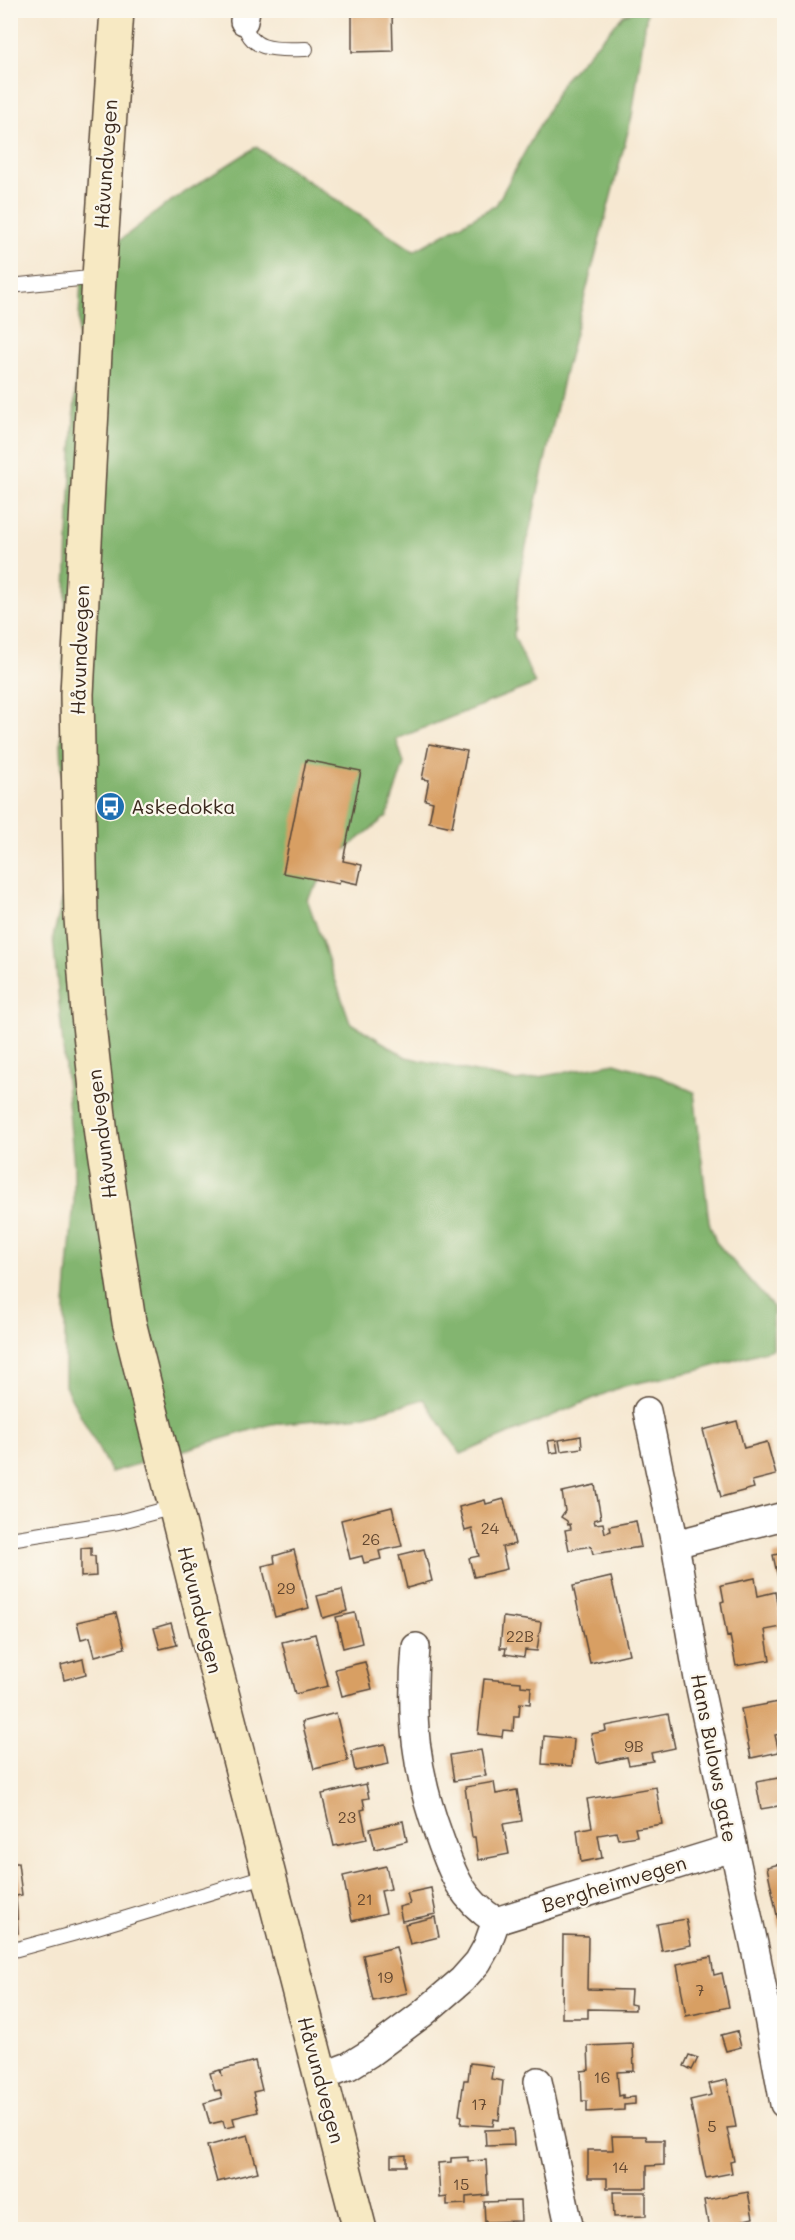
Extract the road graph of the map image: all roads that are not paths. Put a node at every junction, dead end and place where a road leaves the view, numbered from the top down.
1 (117, 10) edge
2 (245, 16) edge
3 (306, 49) dead end
4 (99, 277) junction
5 (10, 286) edge
6 (647, 1411) dead end
7 (174, 1507) junction
8 (784, 1516) edge
9 (10, 1539) edge
10 (675, 1544) junction
11 (416, 1647) dead end
12 (732, 1848) junction
13 (268, 1875) junction
14 (496, 1921) junction
15 (10, 1951) edge
16 (320, 2077) junction
17 (538, 2081) dead end
18 (784, 2104) edge
19 (360, 2229) edge
20 (570, 2229) edge

1 - 4 main road, Håvundvegen
2 - 3 lane
4 - 5 lane
4 - 7 main road, Håvundvegen
6 - 10 street, Hans Bulows gate
7 - 9 lane
7 - 13 main road, Håvundvegen
8 - 10 street
10 - 12 street, Hans Bulows gate
11 - 14 street
12 - 14 street, Bergheimvegen
12 - 18 street, Hans Bulows gate
13 - 15 lane
13 - 16 main road, Håvundvegen
14 - 16 street
16 - 19 main road, Håvundvegen
17 - 20 street

